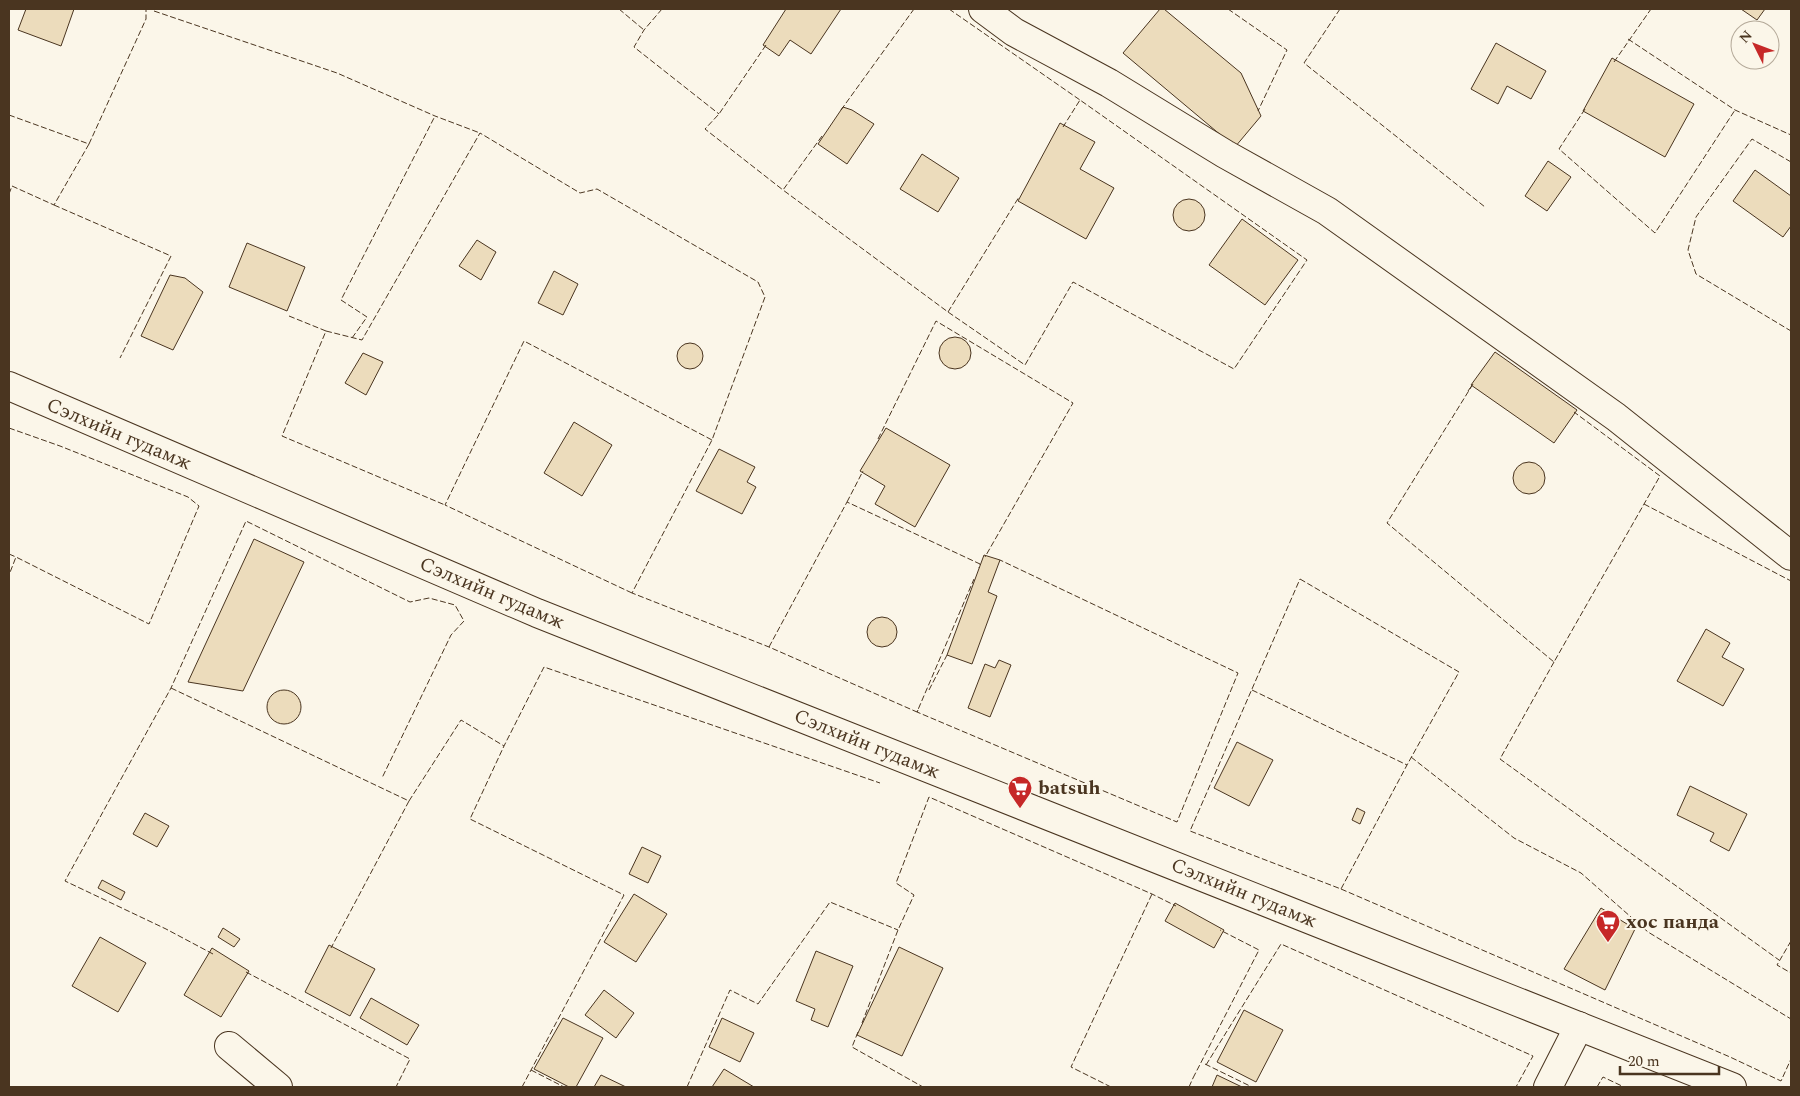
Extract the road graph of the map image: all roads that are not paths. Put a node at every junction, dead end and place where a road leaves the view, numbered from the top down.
1 (983, 9) edge
2 (9, 386) edge
3 (1791, 556) edge
4 (1579, 1026) junction
5 (229, 1046) dead end
6 (278, 1087) edge
7 (1548, 1087) edge
8 (1732, 1087) edge

1 - 3 main road
2 - 4 main road, Сэлхийн гудамж
4 - 7 main road
4 - 8 main road, Сэлхийн гудамж
5 - 6 main road

